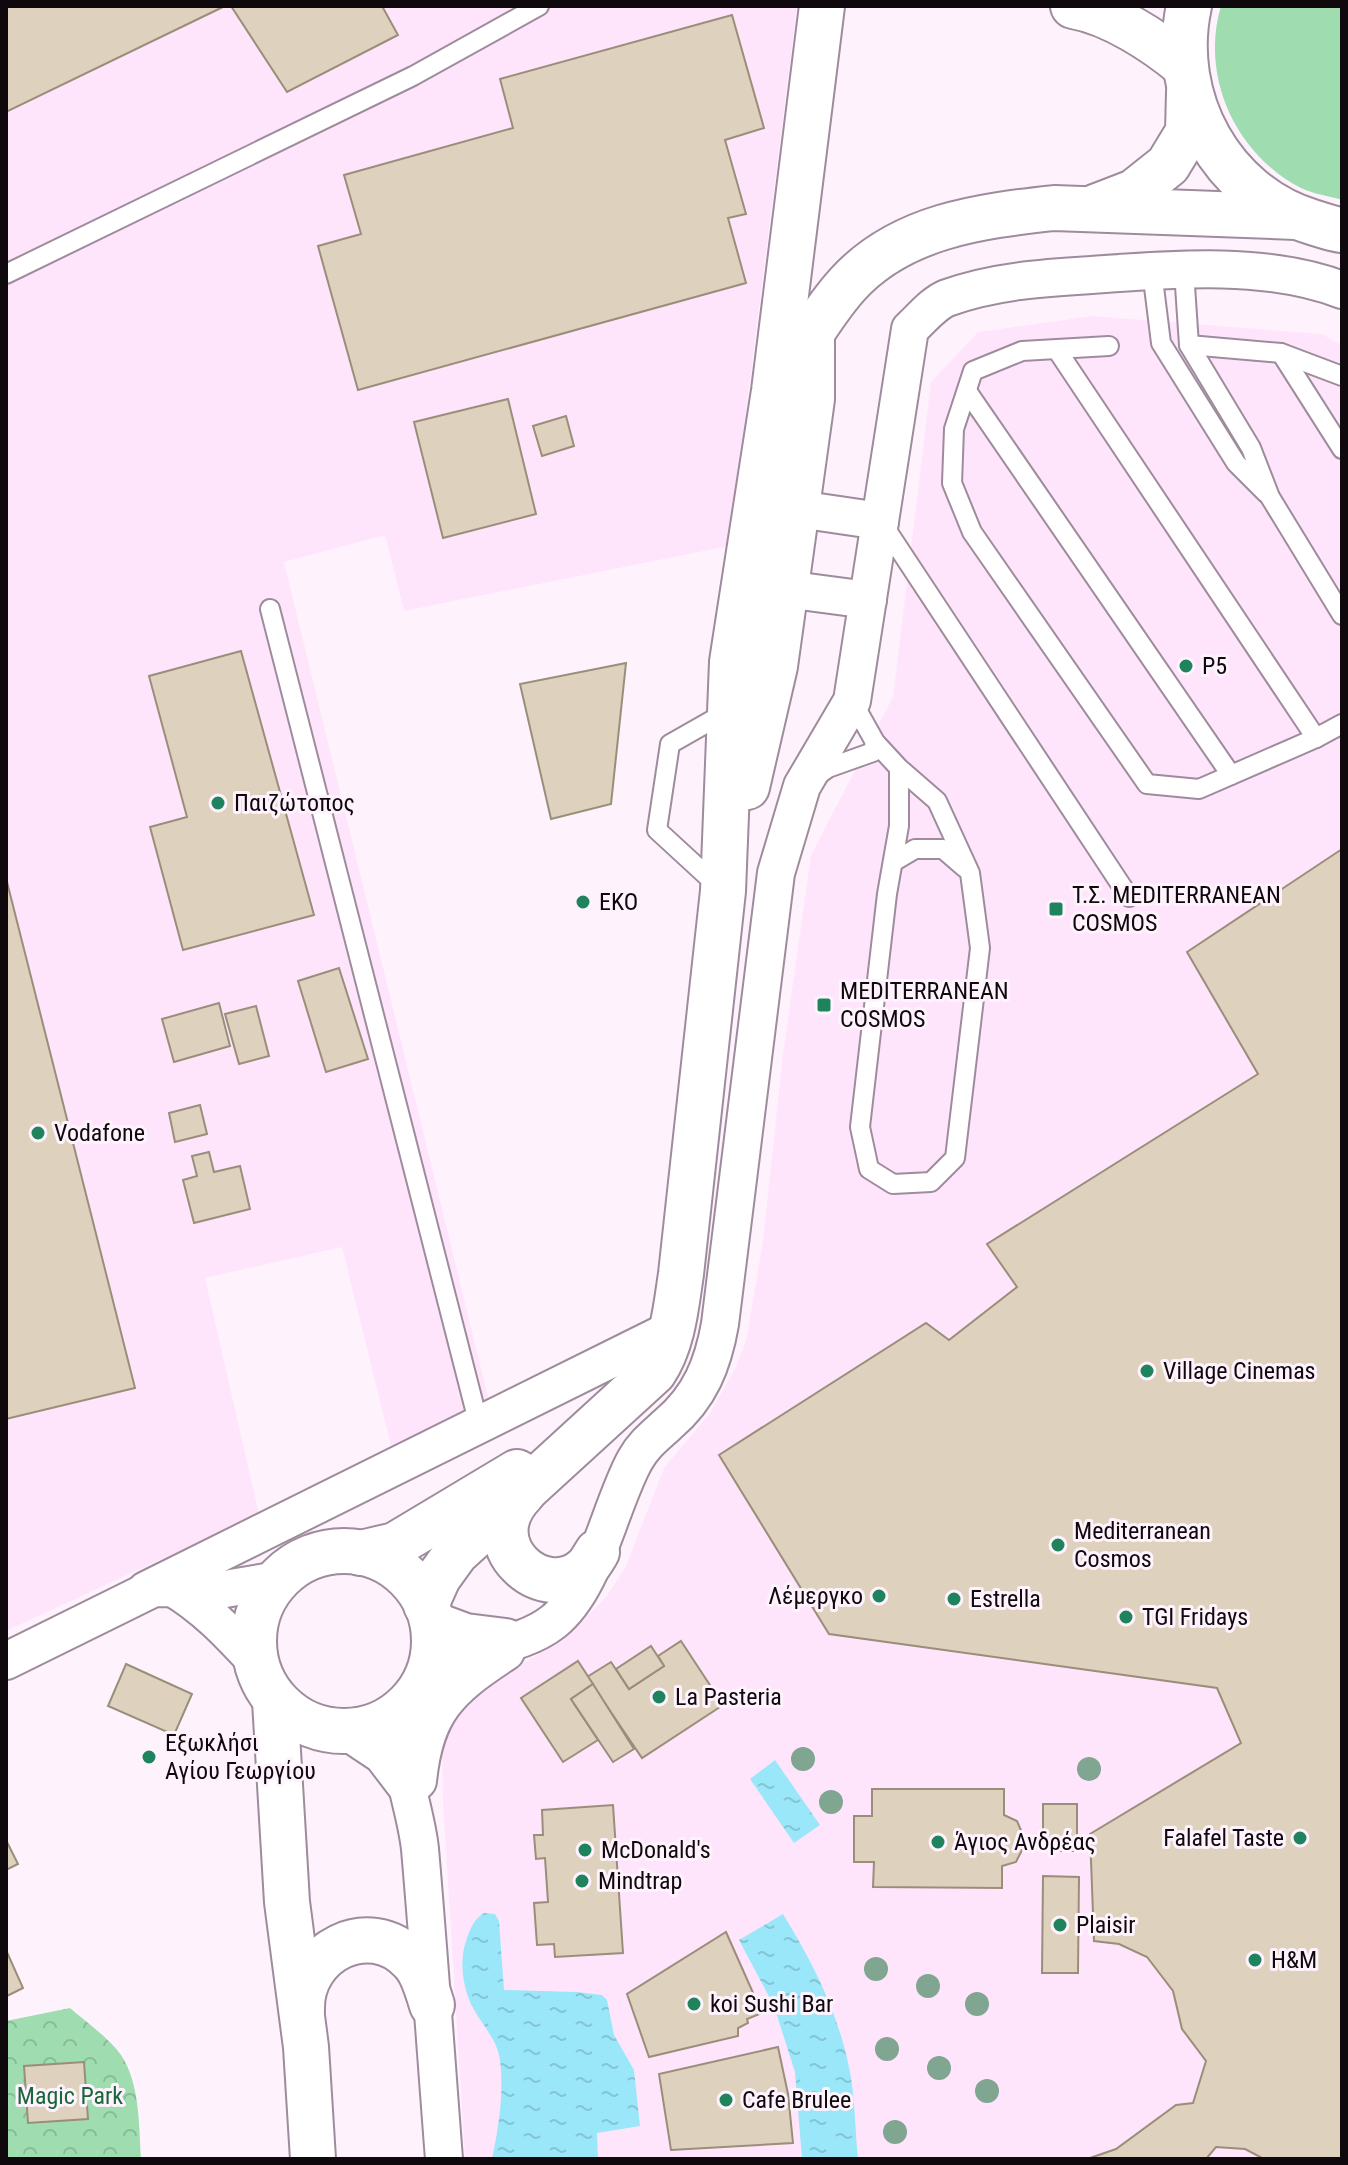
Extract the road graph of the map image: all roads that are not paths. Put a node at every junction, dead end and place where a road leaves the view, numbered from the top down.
1 (539, 6) edge
2 (822, 6) edge
3 (1079, 6) edge
4 (1189, 6) edge
5 (1187, 79) junction
6 (1089, 210) junction
7 (1296, 217) junction
8 (1342, 230) edge
9 (1168, 271) junction
10 (6, 274) edge
11 (1342, 290) edge
12 (812, 336) junction
13 (1189, 345) junction
14 (1109, 346) dead end
15 (1057, 350) junction
16 (1281, 353) junction
17 (1342, 376) edge
18 (774, 391) junction
19 (967, 391) junction
20 (1342, 449) edge
21 (1270, 497) junction
22 (776, 506) junction
23 (880, 521) junction
24 (765, 582) junction
25 (868, 600) junction
26 (270, 609) dead end
27 (1342, 615) edge
28 (852, 701) junction
29 (730, 709) junction
30 (1342, 724) edge
31 (1316, 738) junction
32 (875, 742) junction
33 (899, 768) junction
34 (1231, 775) junction
35 (802, 786) junction
36 (893, 862) junction
37 (970, 873) junction
38 (723, 891) junction
39 (1129, 897) dead end
40 (672, 1329) junction
41 (602, 1421) junction
42 (479, 1425) junction
43 (523, 1492) junction
44 (597, 1552) junction
45 (361, 1553) junction
46 (278, 1580) junction
47 (158, 1588) junction
48 (429, 1612) junction
49 (529, 1634) junction
50 (6, 1661) edge
51 (256, 1662) junction
52 (418, 1689) junction
53 (275, 1701) junction
54 (338, 1731) junction
55 (413, 1806) junction
56 (283, 1835) junction
57 (432, 2005) junction
58 (302, 2020) junction
59 (313, 2159) edge
60 (444, 2159) edge

1 - 10 lane
2 - 18 street
3 - 5 street
4 - 5 street
5 - 6 street
5 - 7 street
6 - 7 street
6 - 12 street
7 - 8 street
9 - 11 street
9 - 13 lane
9 - 21 lane
9 - 23 street
12 - 18 street
12 - 22 street
13 - 16 lane
13 - 21 lane
14 - 15 lane
15 - 19 lane
15 - 31 lane
16 - 17 lane
16 - 20 lane
18 - 22 street
19 - 34 lane
19 - 34 lane
21 - 27 lane
22 - 23 street
22 - 24 street
23 - 25 street
23 - 39 lane
24 - 25 street
24 - 29 street
24 - 38 street
25 - 28 street
26 - 42 lane
28 - 32 lane
28 - 35 street
29 - 38 street
29 - 38 lane
30 - 31 lane
31 - 34 lane
32 - 33 lane
32 - 35 lane
33 - 36 lane
33 - 37 lane
35 - 44 street
36 - 37 lane
36 - 37 lane
38 - 40 street
40 - 41 street
40 - 42 street
41 - 43 street
41 - 45 street
42 - 47 street
43 - 44 street
43 - 48 street
44 - 49 street
45 - 46 street
45 - 48 street
46 - 47 street
46 - 51 street
47 - 50 street
47 - 51 street
48 - 49 street
48 - 52 street
49 - 52 street
49 - 55 street
51 - 53 street
52 - 54 street
52 - 55 street
53 - 54 street
53 - 56 street
54 - 55 street
54 - 56 street
55 - 57 street
56 - 58 street
57 - 58 street
57 - 60 street
58 - 59 street

